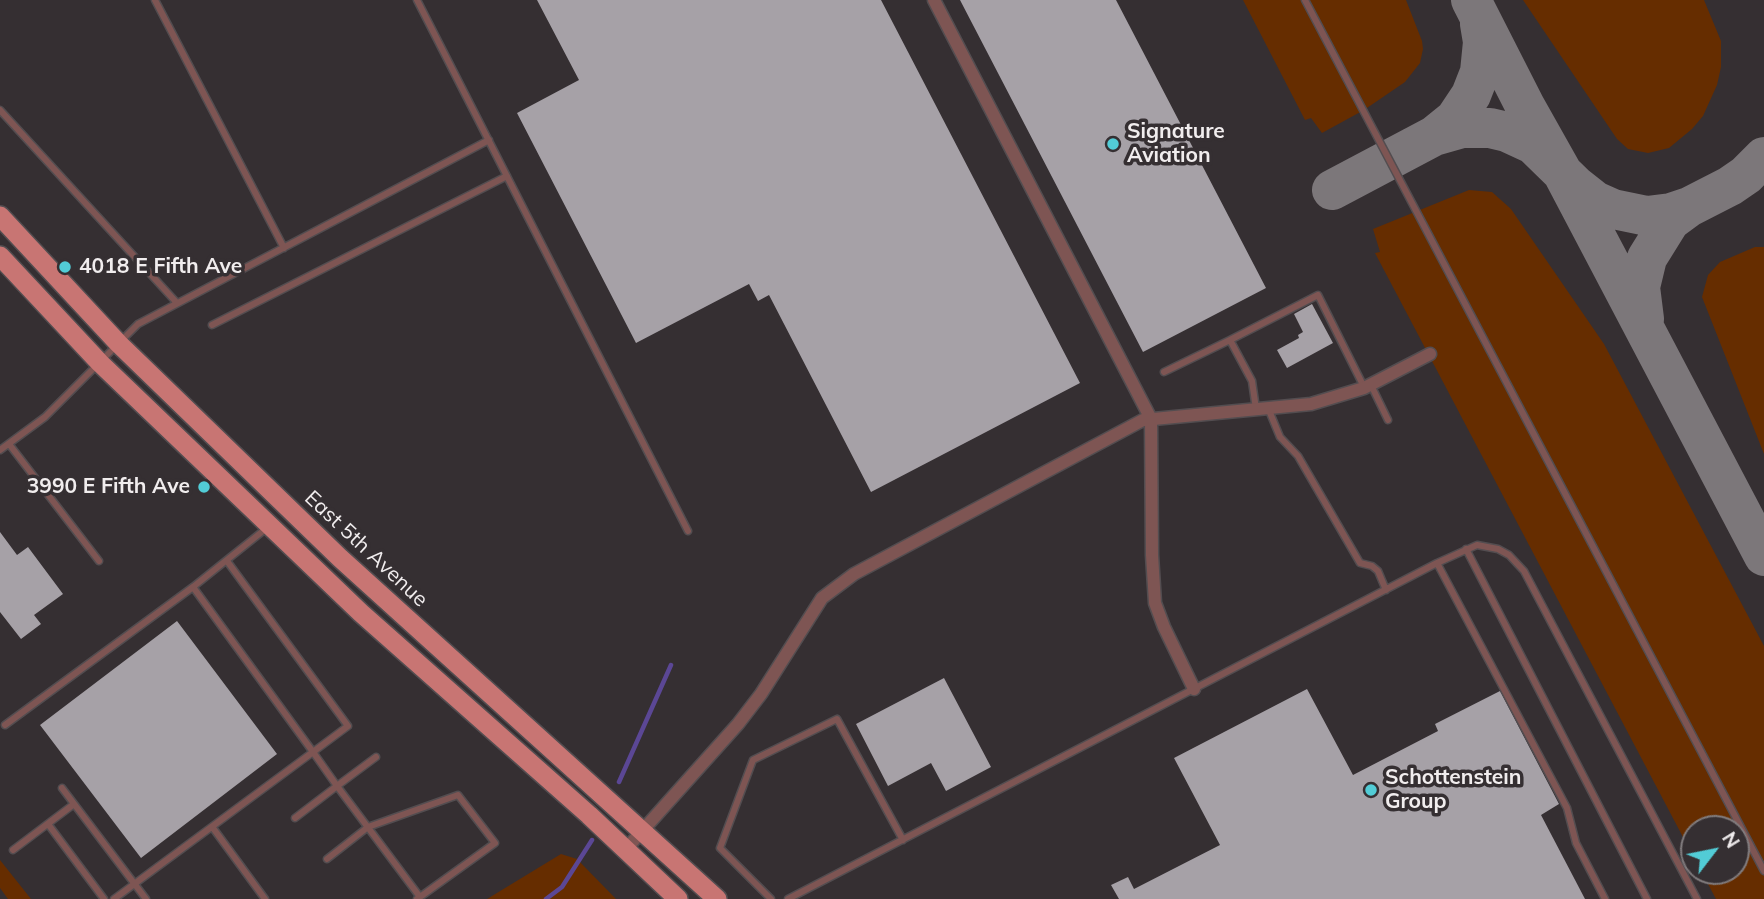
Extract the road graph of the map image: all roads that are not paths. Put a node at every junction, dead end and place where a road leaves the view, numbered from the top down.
1 (155, 0) edge
2 (417, 0) edge
3 (934, 0) edge
4 (1305, 0) edge
5 (0, 110) edge
6 (489, 140) junction
7 (507, 176) junction
8 (0, 216) edge
9 (284, 247) junction
10 (0, 256) edge
11 (177, 303) junction
12 (212, 325) dead end
13 (1230, 340) junction
14 (119, 344) junction
15 (1430, 354) dead end
16 (100, 363) junction
17 (1164, 372) dead end
18 (1368, 387) junction
19 (1262, 409) junction
20 (1152, 419) junction
21 (1388, 420) dead end
22 (9, 444) junction
23 (0, 450) edge
24 (270, 526) junction
25 (688, 531) dead end
26 (1466, 549) junction
27 (99, 561) dead end
28 (227, 561) junction
29 (1437, 563) junction
30 (193, 587) junction
31 (1386, 590) junction
32 (1194, 689) junction
33 (5, 725) dead end
34 (313, 752) junction
35 (376, 757) dead end
36 (337, 786) junction
37 (62, 788) dead end
38 (74, 804) junction
39 (295, 818) dead end
40 (48, 824) junction
41 (368, 827) junction
42 (213, 828) junction
43 (643, 831) junction
44 (903, 840) junction
45 (626, 849) junction
46 (13, 850) dead end
47 (327, 859) dead end
48 (1764, 871) edge
49 (135, 884) junction
50 (418, 898) edge
51 (104, 899) edge
52 (114, 899) edge
53 (146, 899) edge
54 (265, 899) edge
55 (678, 899) edge
56 (717, 899) edge
57 (771, 899) edge
58 (788, 899) edge
59 (1605, 899) edge
60 (1647, 899) edge
61 (1697, 899) edge

1 - 9 lane
2 - 6 lane
3 - 20 street
4 - 48 lane
5 - 11 lane
6 - 7 lane
6 - 9 lane
7 - 12 lane
7 - 25 lane
8 - 14 main road, East 5th Avenue
9 - 11 lane
10 - 16 main road
11 - 14 lane
13 - 17 lane
13 - 18 lane
13 - 19 lane
14 - 16 lane
14 - 43 main road, East 5th Avenue
15 - 18 street
16 - 22 lane
16 - 24 main road
18 - 19 street
18 - 21 lane
19 - 20 street
19 - 31 lane
20 - 32 street
20 - 43 street
22 - 23 lane
22 - 27 lane
24 - 28 lane
24 - 45 main road
26 - 29 lane
26 - 60 lane
26 - 61 lane
28 - 30 lane
28 - 34 lane
29 - 31 lane
29 - 59 lane
30 - 33 lane
30 - 34 lane
31 - 32 lane
32 - 44 lane
34 - 36 lane
34 - 42 lane
35 - 36 lane
36 - 39 lane
36 - 41 lane
37 - 38 lane
38 - 40 lane
38 - 49 lane
40 - 46 lane
40 - 51 lane
41 - 47 lane
41 - 50 lane
41 - 50 lane
42 - 49 lane
42 - 54 lane
43 - 45 street
43 - 56 main road, East 5th Avenue
44 - 57 lane
44 - 58 lane
45 - 55 main road
49 - 52 lane
49 - 53 lane

